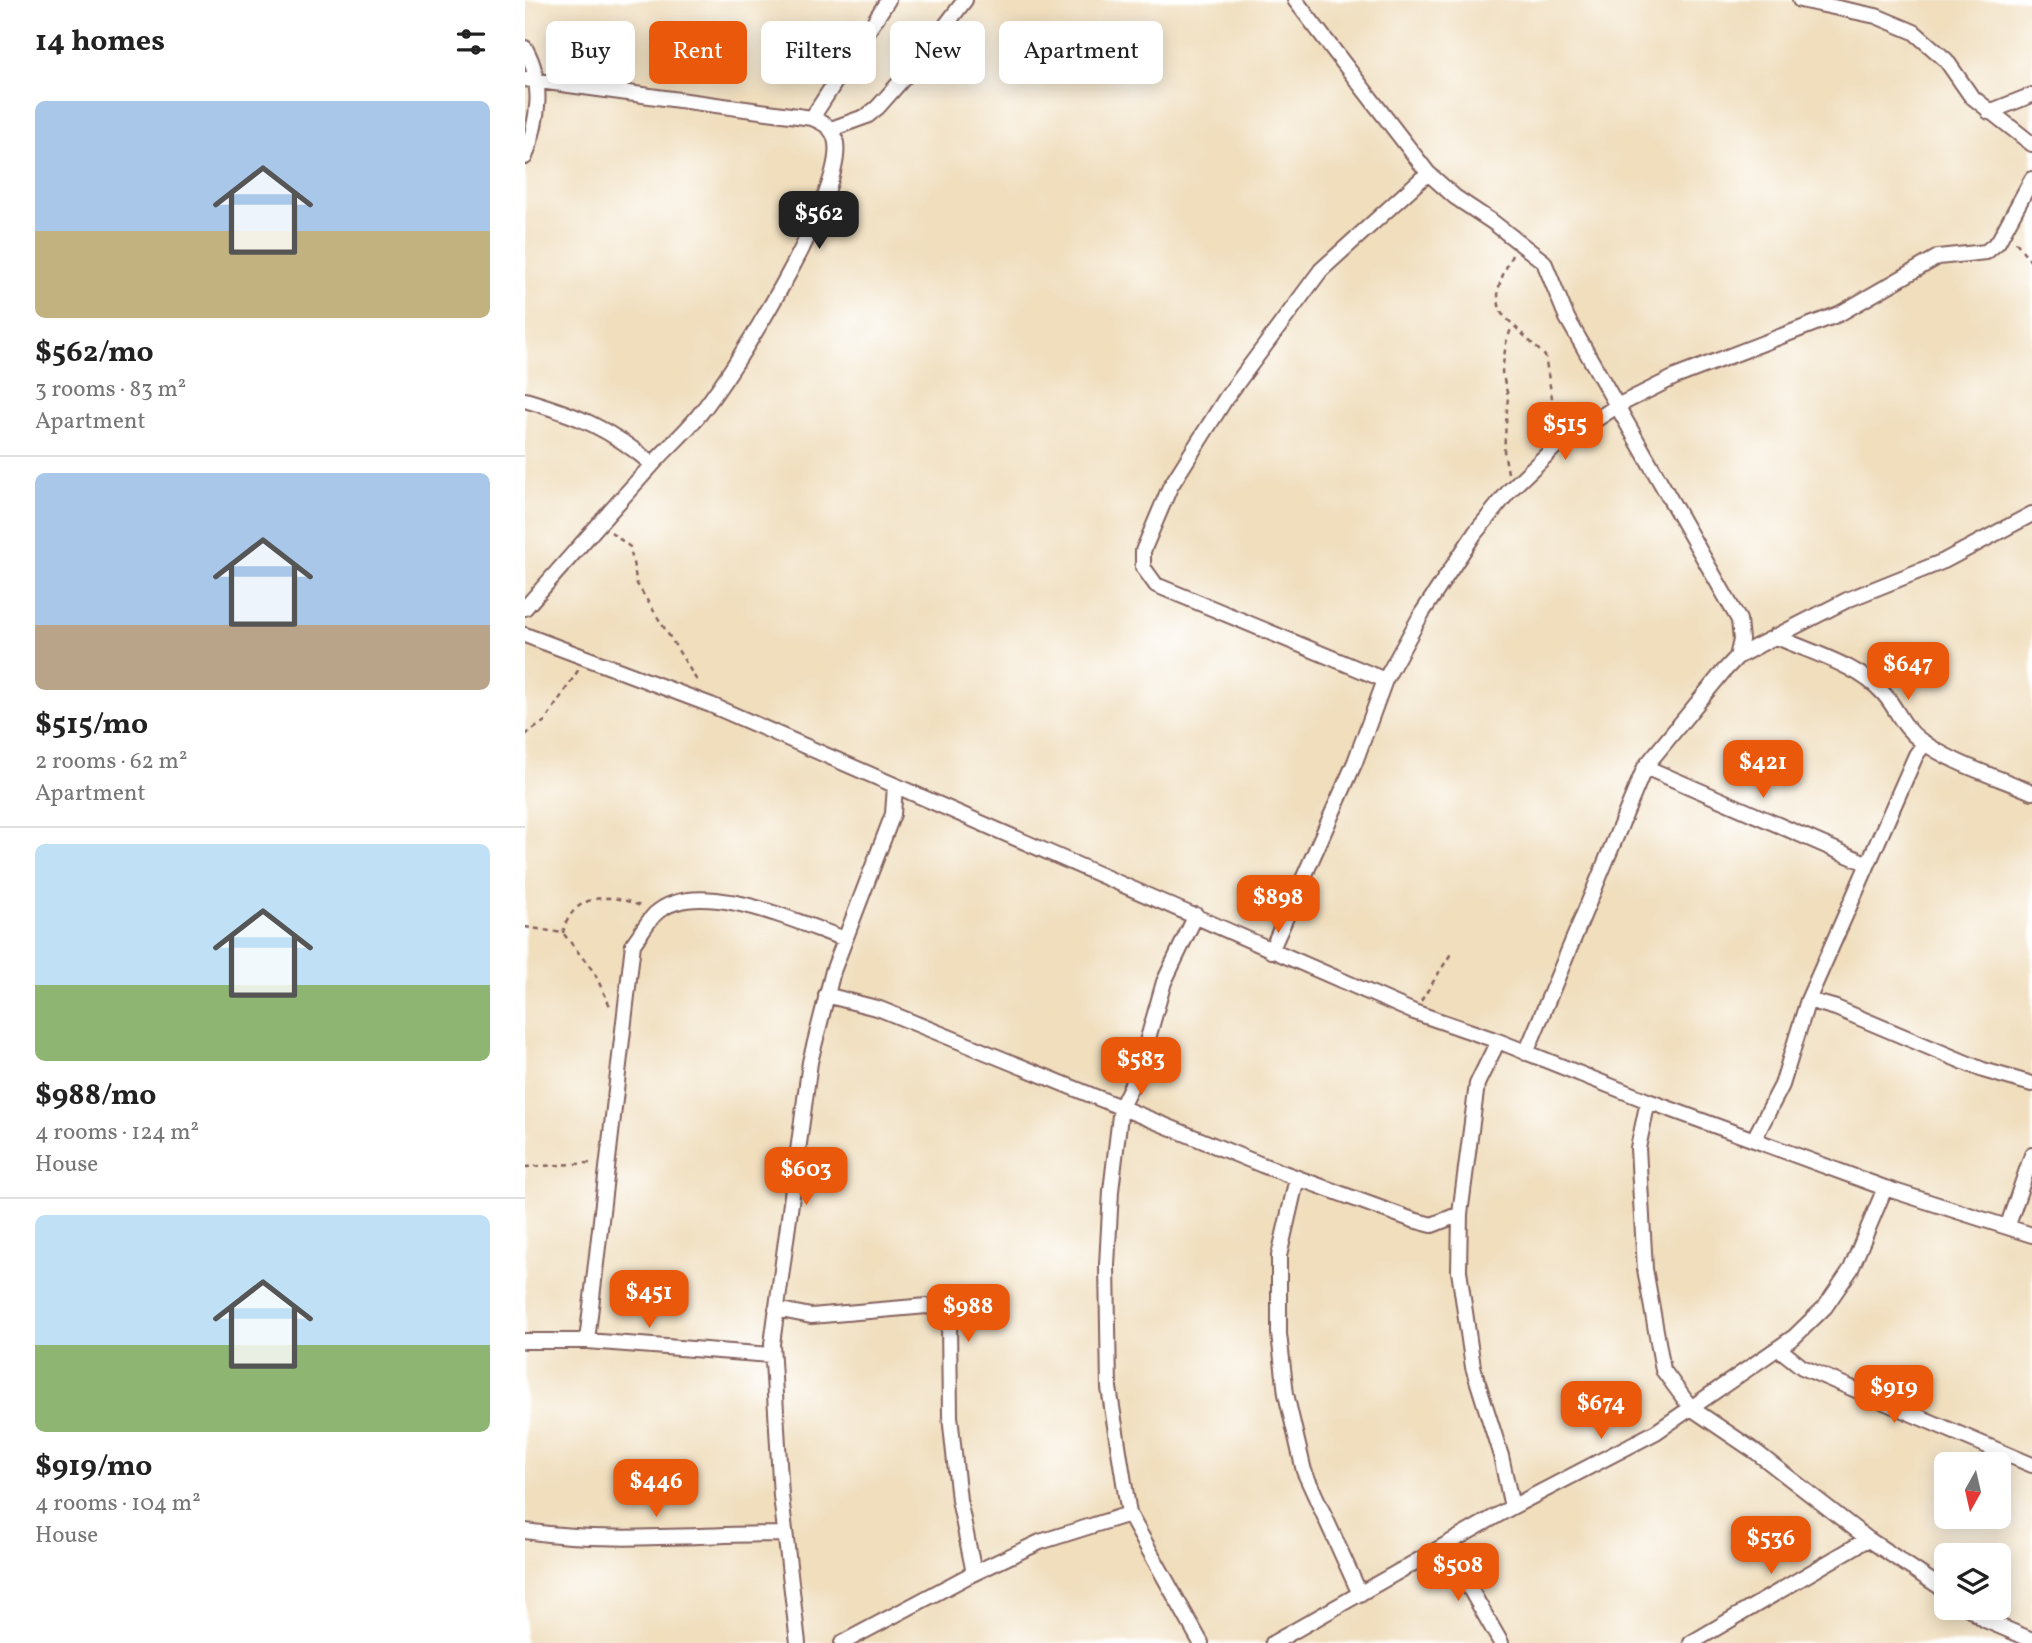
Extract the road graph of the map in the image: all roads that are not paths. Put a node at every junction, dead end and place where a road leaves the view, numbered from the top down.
1 (888, 0) edge
2 (965, 0) edge
3 (1295, 0) edge
4 (1801, 0) edge
5 (525, 48) edge
6 (532, 80) edge
7 (2032, 95) edge
8 (1989, 113) junction
9 (812, 118) junction
10 (831, 129) junction
11 (2032, 144) edge
12 (525, 157) edge
13 (1428, 173) junction
14 (2032, 179) edge
15 (525, 400) edge
16 (1617, 406) junction
17 (652, 464) junction
18 (2032, 514) edge
19 (525, 608) edge
20 (525, 635) edge
21 (1776, 636) junction
22 (1737, 657) junction
23 (1385, 680) junction
24 (1924, 743) junction
25 (1644, 768) junction
26 (895, 786) junction
27 (2032, 792) edge
28 (1868, 864) junction
29 (1196, 915) junction
30 (845, 939) junction
31 (1271, 951) junction
32 (827, 995) junction
33 (1808, 1000) junction
34 (1498, 1041) junction
35 (1526, 1053) junction
36 (2032, 1084) edge
37 (1648, 1101) junction
38 (1121, 1107) junction
39 (1754, 1139) junction
40 (2032, 1155) edge
41 (1297, 1178) junction
42 (1885, 1188) junction
43 (1460, 1214) junction
44 (2008, 1225) junction
45 (2032, 1235) edge
46 (776, 1309) junction
47 (525, 1341) edge
48 (587, 1341) junction
49 (1778, 1348) junction
50 (771, 1355) junction
51 (1691, 1408) junction
52 (2032, 1465) edge
53 (1512, 1507) junction
54 (1129, 1514) junction
55 (525, 1531) edge
56 (785, 1534) junction
57 (1868, 1539) junction
58 (1445, 1545) junction
59 (974, 1573) junction
60 (1934, 1583) edge
61 (1360, 1594) junction
62 (1985, 1620) edge
63 (2032, 1640) edge
64 (798, 1643) edge
65 (842, 1643) edge
66 (1201, 1643) edge
67 (1273, 1643) edge
68 (1501, 1643) edge
69 (1691, 1643) edge

1 - 9 street
2 - 10 street
3 - 13 street
4 - 8 street
5 - 6 street
6 - 9 street
6 - 12 street
7 - 8 street
8 - 11 street
9 - 10 street
10 - 17 street
13 - 16 street
13 - 23 street
14 - 16 street
15 - 17 street
16 - 22 street
16 - 23 street
17 - 19 street
18 - 21 street
20 - 26 street
21 - 22 street
21 - 24 street
22 - 25 street
23 - 31 street
24 - 27 street
24 - 28 street
25 - 28 street
25 - 35 street
26 - 29 street
26 - 30 street
28 - 33 street
29 - 31 street
29 - 38 street
30 - 32 street
30 - 48 street
31 - 34 street
32 - 38 street
32 - 46 street
33 - 36 street
33 - 39 street
34 - 35 street
34 - 43 street
35 - 37 street
37 - 39 street
37 - 51 street
38 - 41 street
38 - 54 street
39 - 42 street
40 - 44 street
41 - 43 street
41 - 61 street
42 - 44 street
42 - 49 street
43 - 53 street
44 - 45 street
46 - 50 street
46 - 59 street
47 - 48 street
48 - 50 street
49 - 51 street
49 - 52 street
50 - 56 street
51 - 53 street
51 - 57 street
53 - 58 street
54 - 59 street
54 - 66 street
55 - 56 street
56 - 64 street
57 - 60 street
57 - 69 street
58 - 61 street
58 - 68 street
59 - 65 street
61 - 67 street
62 - 63 street

